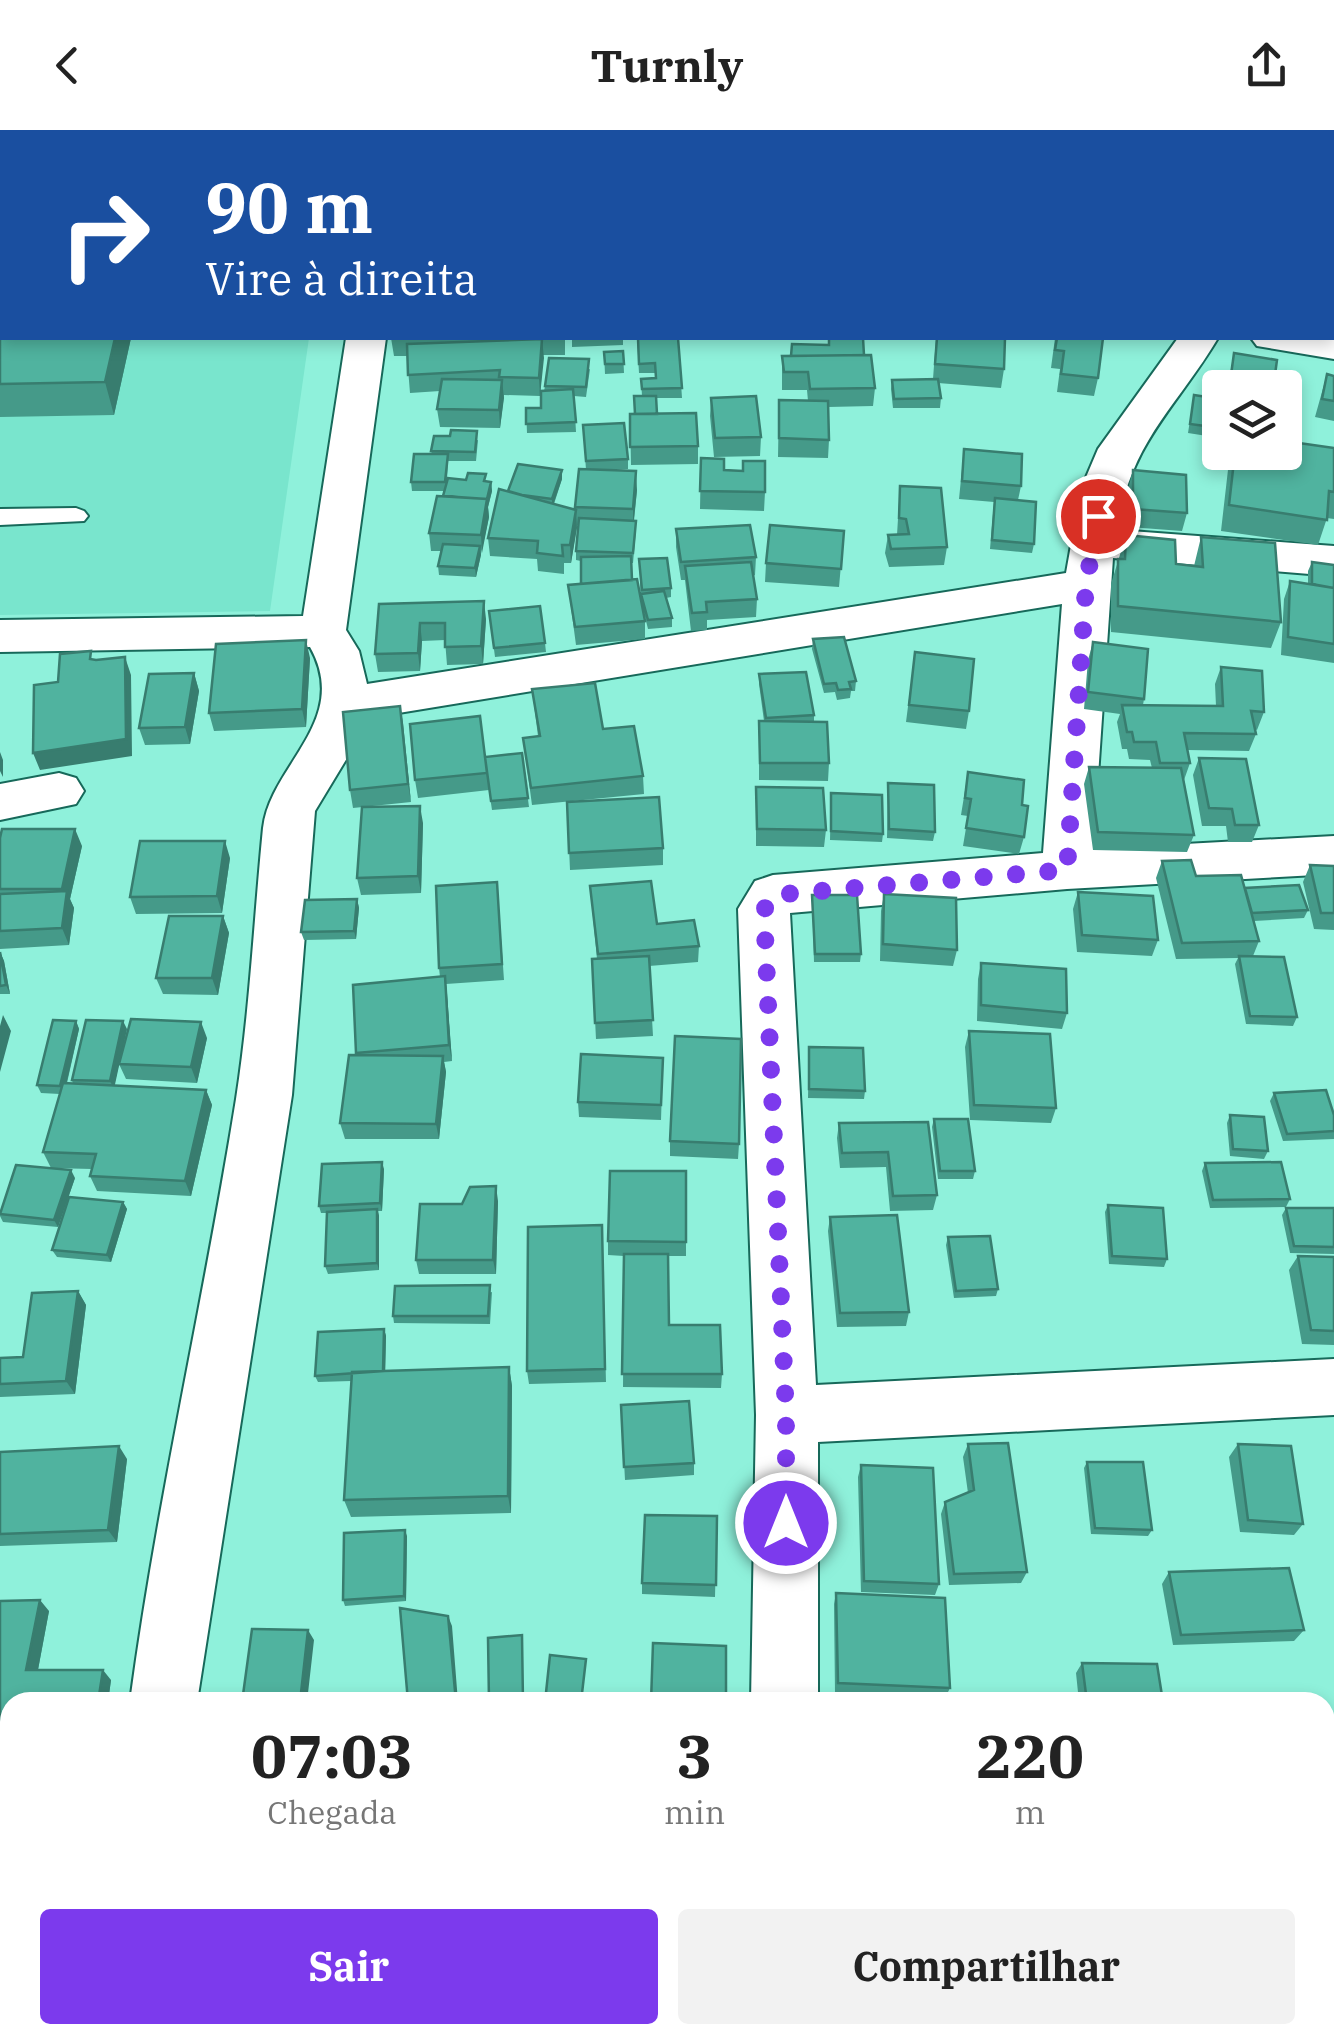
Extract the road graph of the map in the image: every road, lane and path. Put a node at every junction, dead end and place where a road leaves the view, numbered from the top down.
1 (366, 340) edge
2 (1197, 340) edge
3 (1286, 340) edge
4 (1334, 347) edge
5 (76, 516) dead end
6 (0, 517) edge
7 (1334, 561) edge
8 (1090, 564) junction
9 (323, 631) junction
10 (0, 636) edge
11 (344, 704) junction
12 (59, 791) dead end
13 (0, 802) edge
14 (1334, 855) edge
15 (1067, 870) junction
16 (1334, 1387) edge
17 (786, 1415) junction
18 (165, 1692) edge
19 (784, 1692) edge

1 - 9 street
2 - 8 street
3 - 4 street
5 - 6 lane
7 - 8 street
8 - 11 street
8 - 15 street
9 - 10 street
9 - 11 street
11 - 18 street
12 - 13 street
14 - 15 street
15 - 17 street
16 - 17 street
17 - 19 street

